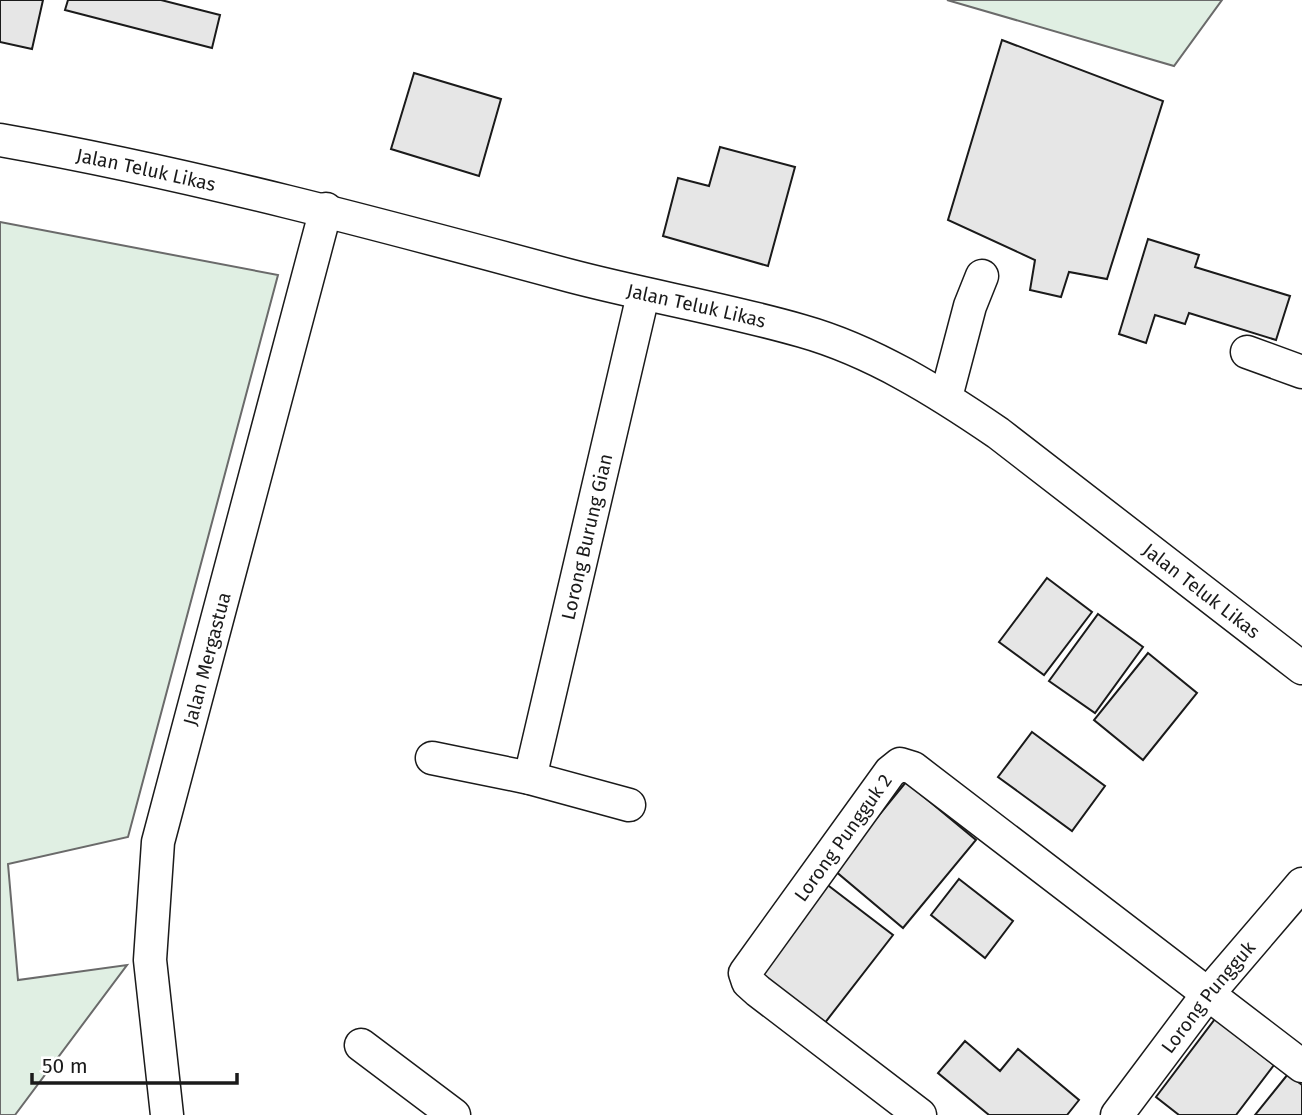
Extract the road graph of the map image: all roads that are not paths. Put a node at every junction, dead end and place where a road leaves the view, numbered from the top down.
1 (0, 140) edge
2 (326, 209) junction
3 (982, 276) dead end
4 (643, 295) junction
5 (1247, 352) dead end
6 (1302, 372) edge
7 (946, 397) junction
8 (1302, 668) edge
9 (432, 758) dead end
10 (530, 778) junction
11 (629, 805) dead end
12 (1302, 884) edge
13 (1206, 995) junction
14 (361, 1045) dead end
15 (1302, 1066) edge
16 (167, 1115) edge
17 (454, 1115) edge
18 (920, 1115) edge
19 (1117, 1115) edge

1 - 2 street, Jalan Teluk Likas
2 - 4 street, Jalan Teluk Likas
2 - 16 street, Jalan Mergastua
3 - 7 street
4 - 7 street, Jalan Teluk Likas
4 - 10 street, Lorong Burung Gian
5 - 6 street
7 - 8 street, Jalan Teluk Likas
9 - 10 street
10 - 11 street
12 - 13 street, Lorong Pungguk
13 - 15 street
13 - 18 street, Lorong Pungguk 2
13 - 19 street, Lorong Pungguk
14 - 17 street

